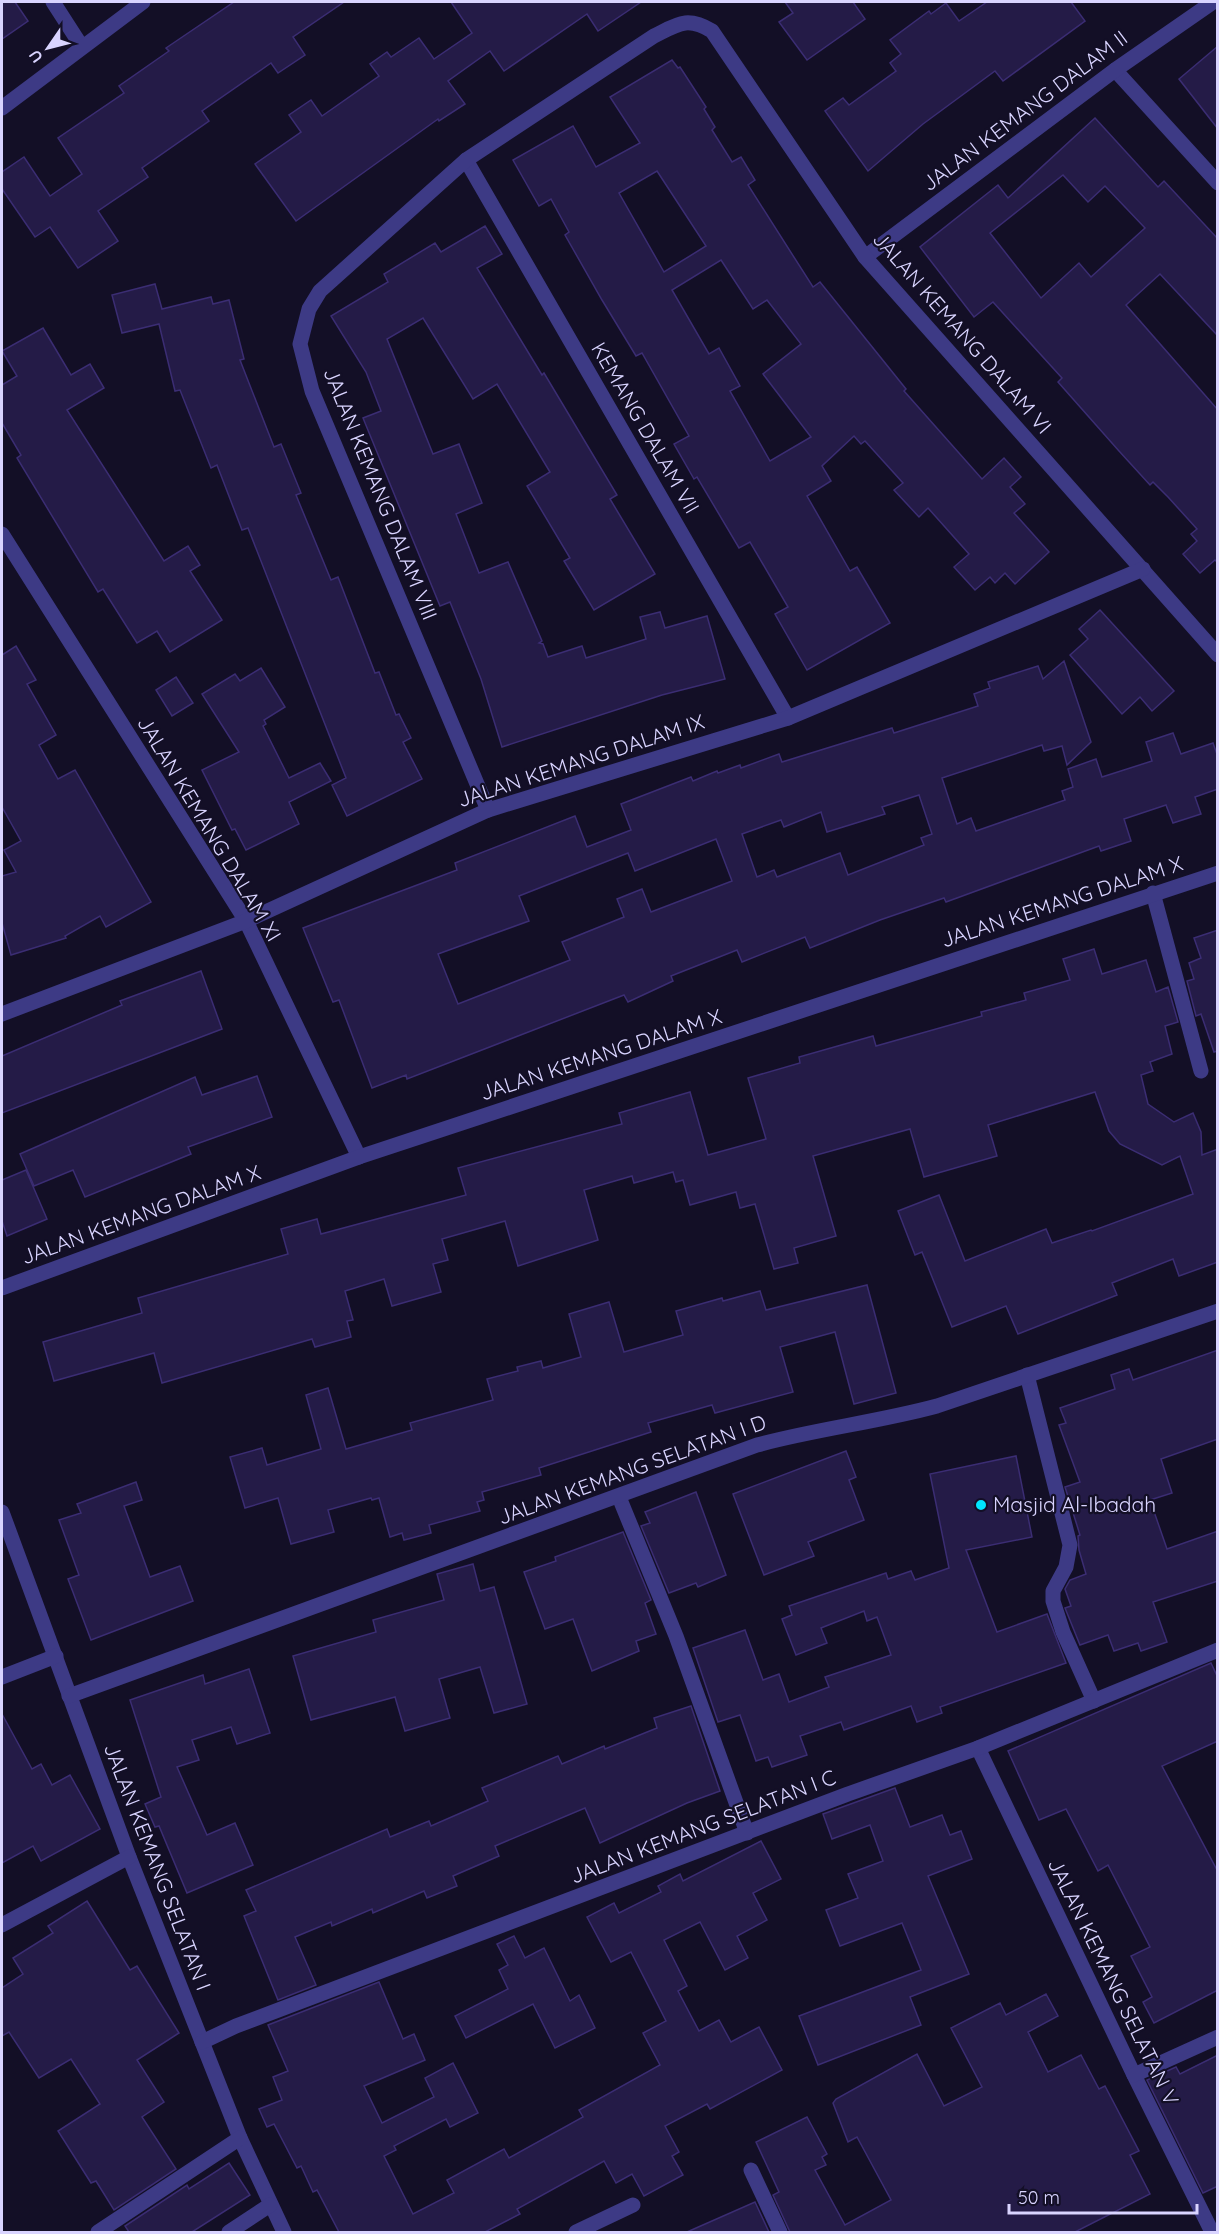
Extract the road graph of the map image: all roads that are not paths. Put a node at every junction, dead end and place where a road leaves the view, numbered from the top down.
1 (53, 2) edge
2 (143, 2) edge
3 (1213, 2) edge
4 (697, 22) joint
5 (82, 47) junction
6 (1115, 70) junction
7 (2, 108) edge
8 (466, 160) junction
9 (1218, 183) edge
10 (865, 257) junction
11 (2, 534) edge
12 (1143, 569) junction
13 (1218, 655) edge
14 (788, 718) junction
15 (488, 810) junction
16 (1218, 873) edge
17 (1153, 893) junction
18 (246, 921) junction
19 (2, 1014) edge
20 (1201, 1071) dead end
21 (359, 1157) junction
22 (2, 1288) edge
23 (1218, 1311) edge
24 (1027, 1375) junction
25 (619, 1497) junction
26 (3, 1522) edge
27 (1218, 1650) edge
28 (56, 1656) junction
29 (2, 1677) edge
30 (69, 1696) junction
31 (1094, 1701) junction
32 (978, 1748) junction
33 (747, 1833) junction
34 (129, 1857) junction
35 (2, 1925) edge
36 (1218, 2037) edge
37 (202, 2042) junction
38 (1134, 2075) junction
39 (240, 2138) junction
40 (751, 2170) dead end
41 (270, 2205) junction
42 (633, 2205) dead end
43 (98, 2232) edge
44 (229, 2232) edge
45 (284, 2232) edge
46 (576, 2232) edge
47 (780, 2232) edge
48 (1212, 2232) edge

1 - 5 street
2 - 5 street
3 - 6 street, JALAN KEMANG DALAM II
4 - 8 street, JALAN KEMANG DALAM VIII
4 - 10 street, JALAN KEMANG DALAM VI
5 - 7 street
6 - 9 street
6 - 10 street, JALAN KEMANG DALAM II
8 - 14 street, KEMANG DALAM VII
8 - 15 street, JALAN KEMANG DALAM VIII
10 - 12 street, JALAN KEMANG DALAM VI
11 - 18 street, JALAN KEMANG DALAM XI
12 - 13 street, JALAN KEMANG DALAM VI
12 - 14 street, JALAN KEMANG DALAM IX
14 - 15 street, JALAN KEMANG DALAM IX
15 - 18 street, JALAN KEMANG DALAM IX
16 - 17 street, JALAN KEMANG DALAM X
17 - 20 street
17 - 21 street, JALAN KEMANG DALAM X
18 - 19 street, JALAN KEMANG DALAM IX
18 - 21 street, JALAN KEMANG DALAM XI
21 - 22 street, JALAN KEMANG DALAM X
23 - 24 street, JALAN KEMANG SELATAN I D
24 - 25 street, JALAN KEMANG SELATAN I D
24 - 31 street
25 - 30 street, JALAN KEMANG SELATAN I D
25 - 33 street
26 - 28 street, JALAN KEMANG SELATAN I
27 - 31 street, JALAN KEMANG SELATAN I C
28 - 29 street
28 - 30 street, JALAN KEMANG SELATAN I
30 - 34 street, JALAN KEMANG SELATAN I
31 - 32 street, JALAN KEMANG SELATAN I C
32 - 33 street, JALAN KEMANG SELATAN I C
32 - 38 street, JALAN KEMANG SELATAN V
33 - 37 street, JALAN KEMANG SELATAN I C
34 - 35 street
34 - 37 street, JALAN KEMANG SELATAN I
36 - 38 street
37 - 39 street, JALAN KEMANG SELATAN I
38 - 48 street, JALAN KEMANG SELATAN V
39 - 41 street, JALAN KEMANG SELATAN I
39 - 43 street
40 - 47 street
41 - 44 street
41 - 45 street, JALAN KEMANG SELATAN I
42 - 46 street

